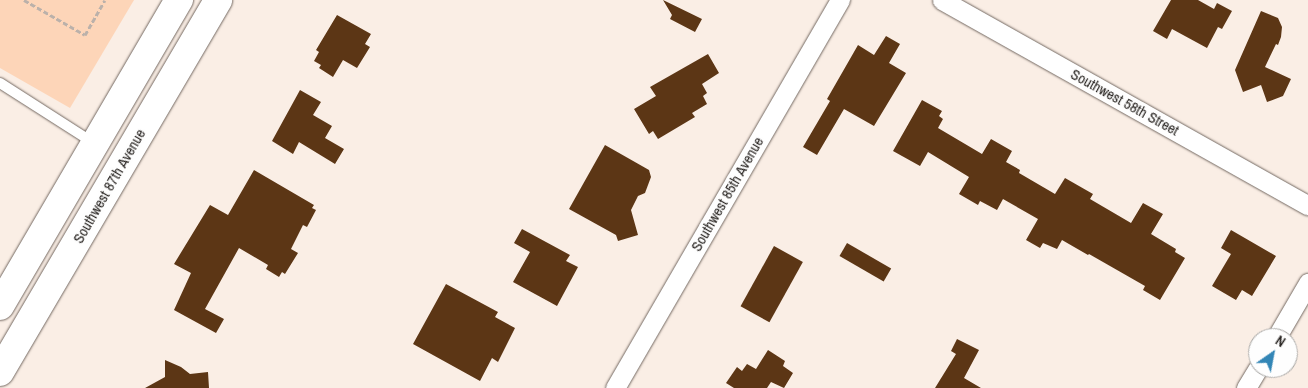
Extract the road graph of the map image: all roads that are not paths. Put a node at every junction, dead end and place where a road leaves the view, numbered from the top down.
1 (179, 0) edge
2 (218, 0) edge
3 (840, 0) edge
4 (942, 0) edge
5 (138, 71) junction
6 (0, 83) edge
7 (166, 88) junction
8 (95, 143) junction
9 (124, 161) junction
10 (1308, 205) edge
11 (1308, 283) edge
12 (6, 296) edge
13 (40, 305) junction
14 (1282, 328) edge
15 (1, 369) edge
16 (615, 388) edge

1 - 5 main road
2 - 7 main road, Southwest 87th Avenue
3 - 16 street, Southwest 85th Avenue
4 - 10 street, Southwest 58th Street
5 - 7 main road
5 - 8 main road
6 - 8 lane
7 - 9 main road, Southwest 87th Avenue
8 - 9 main road
8 - 12 main road
9 - 13 main road, Southwest 87th Avenue
11 - 14 street
12 - 13 main road
13 - 15 main road, Southwest 87th Avenue

